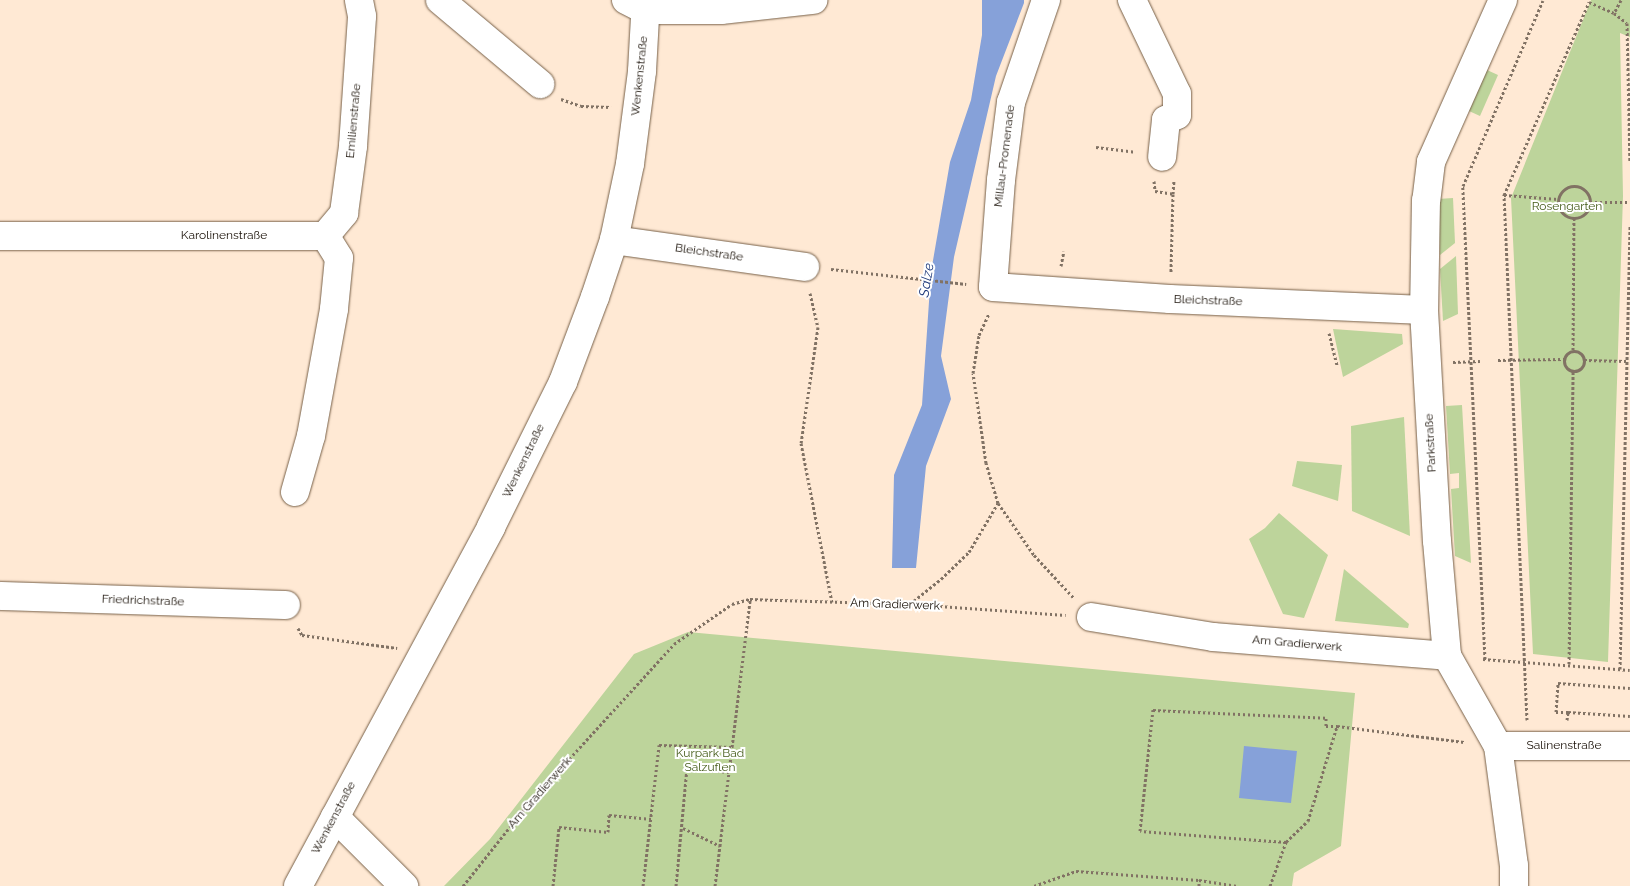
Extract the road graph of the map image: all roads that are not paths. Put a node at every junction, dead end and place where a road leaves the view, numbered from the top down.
1 (359, 0) edge
2 (440, 0) edge
3 (813, 0) edge
4 (1046, 0) edge
5 (1132, 0) edge
6 (1503, 0) edge
7 (639, 3) edge
8 (540, 84) road end
9 (1152, 161) road end
10 (0, 236) edge
11 (325, 236) junction
12 (614, 240) junction
13 (805, 266) road end
14 (984, 286) joint
15 (1424, 310) junction
16 (295, 492) dead end
17 (0, 596) edge
18 (286, 605) road end
19 (1091, 617) road end
20 (1447, 656) junction
21 (1498, 746) junction
22 (1630, 746) edge
23 (335, 818) junction
24 (298, 886) edge
25 (404, 886) edge
26 (1514, 886) edge

1 - 11 street, Emilienstraße
2 - 8 street
3 - 7 street
4 - 14 street, Millau-Promenade
5 - 9 street
6 - 15 street, Parkstraße
7 - 12 street, Wenkenstraße
10 - 11 street, Karolinenstraße
11 - 16 street
12 - 13 street, Bleichstraße
12 - 23 street, Wenkenstraße
14 - 15 street, Bleichstraße
15 - 20 street, Parkstraße
17 - 18 street, Friedrichstraße
19 - 20 street, Am Gradierwerk
20 - 21 street, Parkstraße
21 - 22 street, Salinenstraße
21 - 26 street, Parkstraße
23 - 24 street, Wenkenstraße
23 - 25 street

